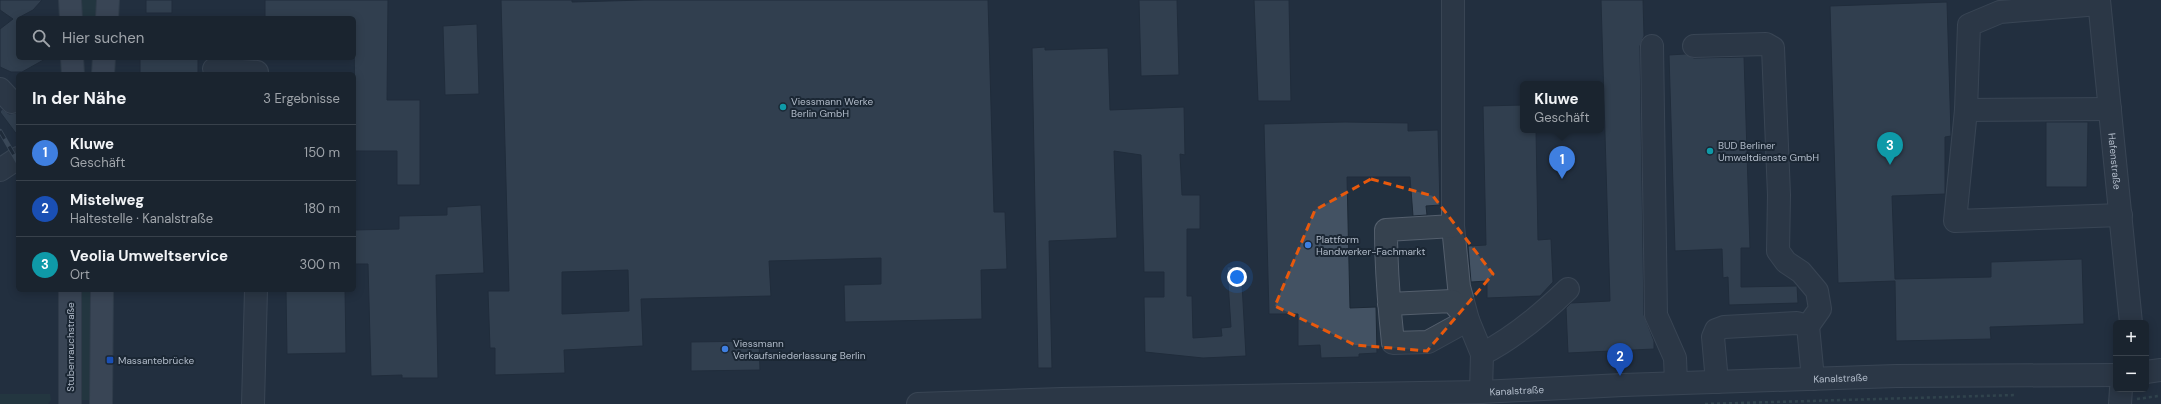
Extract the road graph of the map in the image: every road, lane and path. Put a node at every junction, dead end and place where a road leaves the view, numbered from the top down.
1 (70, 0) edge
2 (108, 0) edge
3 (1453, 0) edge
4 (2099, 2) edge
5 (71, 16) edge
6 (107, 16) edge
7 (1652, 46) dead end
8 (1694, 46) dead end
9 (72, 60) edge
10 (104, 60) edge
11 (214, 69) dead end
12 (72, 72) edge
13 (103, 72) edge
14 (257, 72) edge
15 (2110, 109) junction
16 (1966, 110) junction
17 (16, 159) edge
18 (0, 170) edge
19 (2121, 216) junction
20 (1453, 226) junction
21 (1568, 289) dead end
22 (70, 292) edge
23 (102, 292) edge
24 (256, 292) edge
25 (1389, 304) junction
26 (1468, 320) junction
27 (2131, 320) edge
28 (1808, 326) junction
29 (1482, 354) junction
30 (2161, 370) edge
31 (2149, 372) edge
32 (2113, 375) edge
33 (1813, 379) junction
34 (1717, 382) junction
35 (1676, 383) junction
36 (1481, 392) junction
37 (2021, 395) dead end
38 (2158, 396) dead end
39 (1453, 398) edge
40 (2125, 398) edge
41 (70, 404) edge
42 (101, 404) edge
43 (253, 404) edge
44 (918, 404) edge
45 (1705, 404) edge

1 - 5 main road
2 - 6 main road
3 - 20 street
4 - 15 street, Hafenstraße
4 - 16 street
7 - 35 street
8 - 28 street
9 - 12 main road
10 - 13 main road
11 - 14 street
15 - 16 street
15 - 19 street, Hafenstraße
16 - 19 street
17 - 18 street
19 - 27 street, Hafenstraße
20 - 25 street
20 - 26 street
21 - 29 street
22 - 41 main road, Stubenrauchstraße
23 - 42 main road
24 - 43 street
25 - 26 street
25 - 26 street
26 - 29 street
28 - 33 street
28 - 34 street
29 - 36 street
30 - 31 street
32 - 33 street, Kanalstraße
33 - 34 street, Kanalstraße
34 - 35 street, Kanalstraße
35 - 36 street, Kanalstraße
36 - 39 street, Kanalstraße
37 - 45 path
38 - 40 path
39 - 44 street, Kanalstraße

